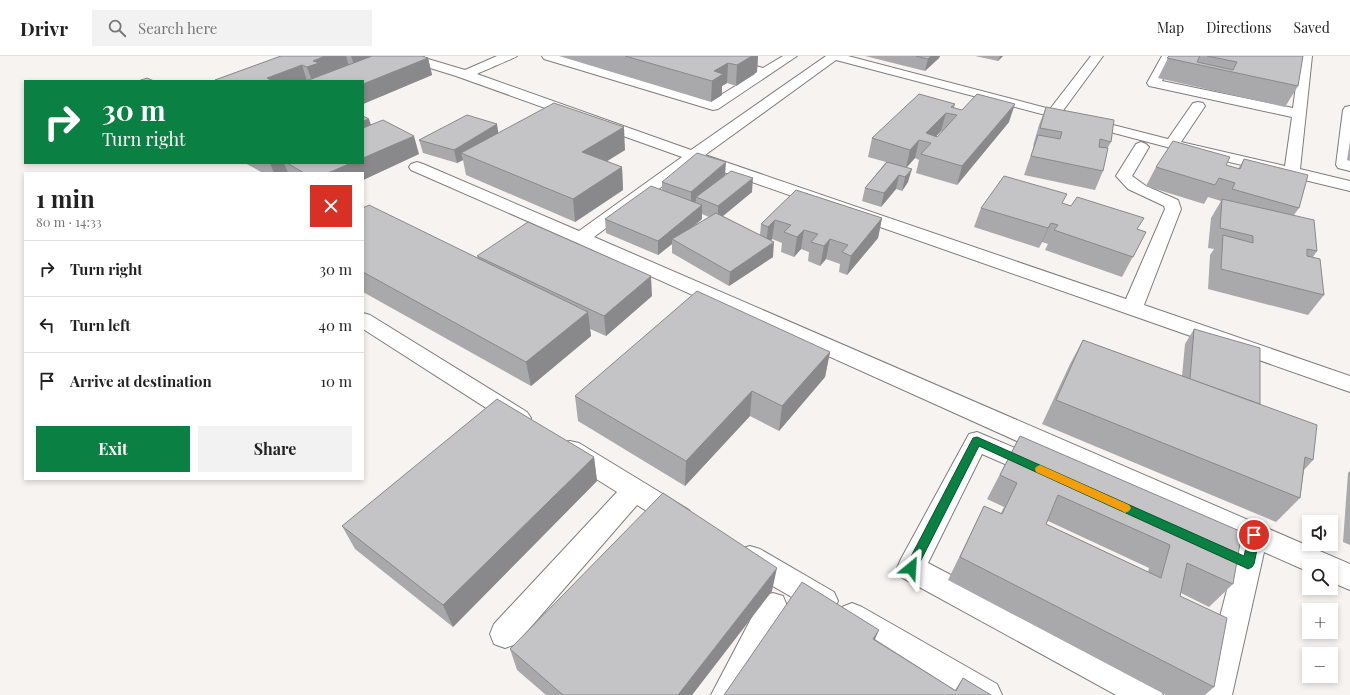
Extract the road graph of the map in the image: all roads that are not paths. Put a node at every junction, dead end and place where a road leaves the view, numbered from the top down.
1 (548, 56) edge
2 (708, 56) edge
3 (791, 56) edge
4 (834, 56) edge
5 (1097, 56) edge
6 (1168, 56) edge
7 (1306, 56) edge
8 (401, 57) edge
9 (509, 57) edge
10 (765, 72) junction
11 (470, 77) junction
12 (1198, 106) dead end
13 (1350, 110) edge
14 (1053, 114) junction
15 (1299, 114) junction
16 (1172, 144) junction
17 (1141, 147) dead end
18 (693, 156) junction
19 (1350, 166) edge
20 (417, 167) dead end
21 (1292, 172) junction
22 (1350, 186) edge
23 (581, 238) junction
24 (1132, 309) junction
25 (364, 321) edge
26 (1350, 384) edge
27 (1055, 476) edge
28 (634, 491) junction
29 (702, 530) edge
30 (1254, 535) junction
31 (1191, 538) edge
32 (729, 546) edge
33 (1308, 559) edge
34 (1248, 564) junction
35 (1338, 572) edge
36 (1350, 577) edge
37 (773, 606) dead end
38 (505, 634) dead end
39 (727, 695) edge
40 (986, 695) edge
41 (1147, 695) edge
42 (1216, 695) edge

1 - 10 street
2 - 10 street
3 - 10 street
4 - 14 street
4 - 18 street
5 - 14 street
6 - 15 street
7 - 15 street
8 - 11 street
9 - 11 street
11 - 18 street
12 - 16 street
13 - 19 street
14 - 16 street
15 - 21 street
16 - 21 street
17 - 24 street
18 - 23 street
18 - 24 street
20 - 23 street
21 - 22 street
23 - 30 street
24 - 26 street
25 - 28 street
27 - 41 street
28 - 29 street
28 - 38 street
30 - 33 street
30 - 34 street
31 - 34 street
32 - 40 street
34 - 42 street
35 - 36 street
37 - 39 street

